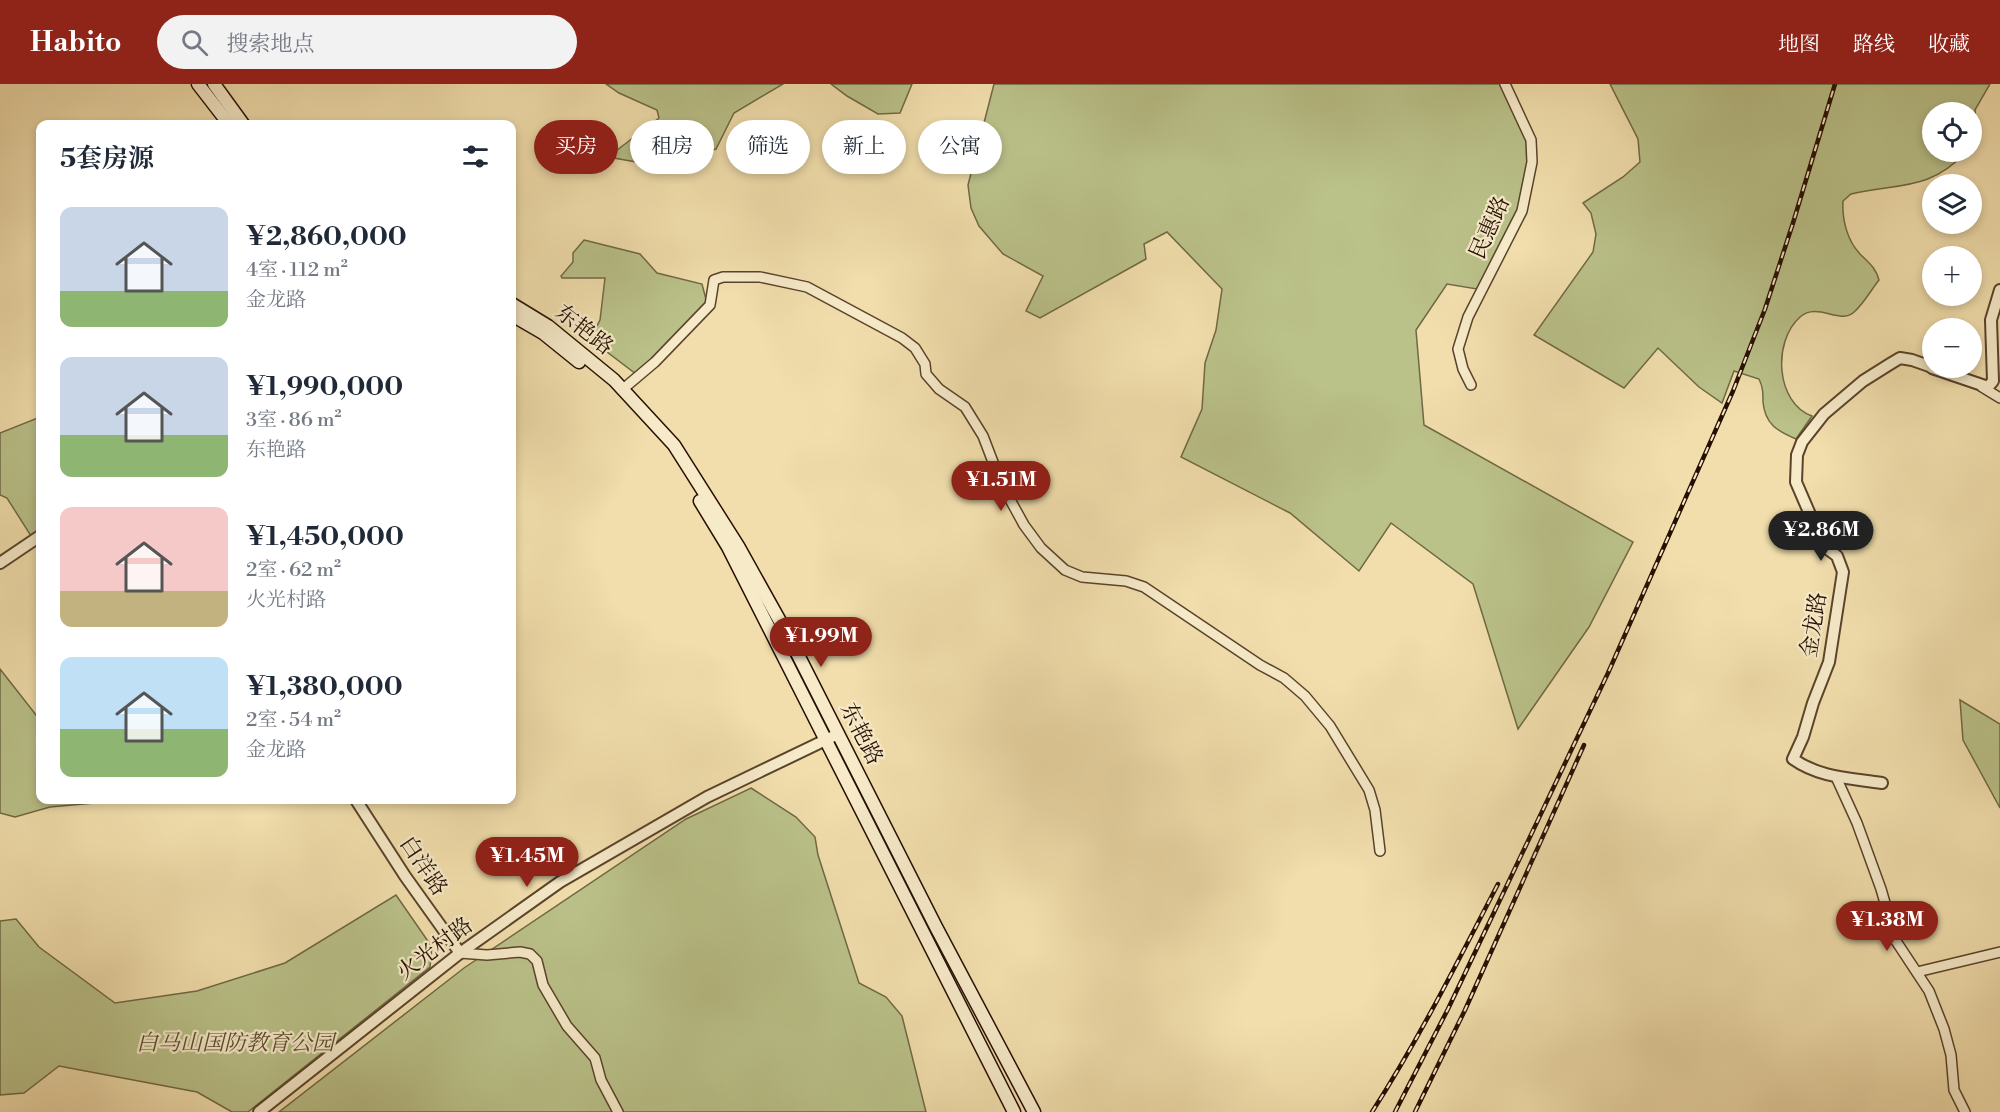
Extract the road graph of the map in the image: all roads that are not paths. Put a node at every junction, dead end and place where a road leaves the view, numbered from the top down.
1 (198, 84) edge
2 (214, 84) edge
3 (1505, 84) edge
4 (226, 120) edge
5 (240, 120) edge
6 (2000, 290) edge
7 (516, 306) edge
8 (516, 317) edge
9 (1922, 364) edge
10 (1960, 378) edge
11 (1471, 385) dead end
12 (1982, 387) junction
13 (623, 389) junction
14 (2000, 398) edge
15 (36, 539) edge
16 (0, 562) edge
17 (838, 734) junction
18 (825, 740) junction
19 (1836, 777) junction
20 (1882, 783) dead end
21 (359, 804) edge
22 (1380, 851) dead end
23 (2000, 952) edge
24 (460, 953) junction
25 (1917, 972) junction
26 (259, 1112) edge
27 (618, 1112) edge
28 (1014, 1112) edge
29 (1034, 1112) edge
30 (1965, 1112) edge

1 - 4 main road
2 - 5 main road
3 - 11 street, 民惠路
6 - 12 street
7 - 13 main road, 东艳路
8 - 18 main road, 东艳路
9 - 19 street, 金龙路
10 - 12 street, 金龙路
12 - 14 street
13 - 17 main road, 东艳路
13 - 22 street
15 - 16 street
17 - 18 street, 火光村路
17 - 29 main road, 东艳路
18 - 24 street, 火光村路
18 - 28 main road, 东艳路
19 - 20 street, 金龙路
19 - 25 street
21 - 24 street, 白洋路
23 - 25 street
24 - 26 street, 火光村路
24 - 27 street
25 - 30 street

